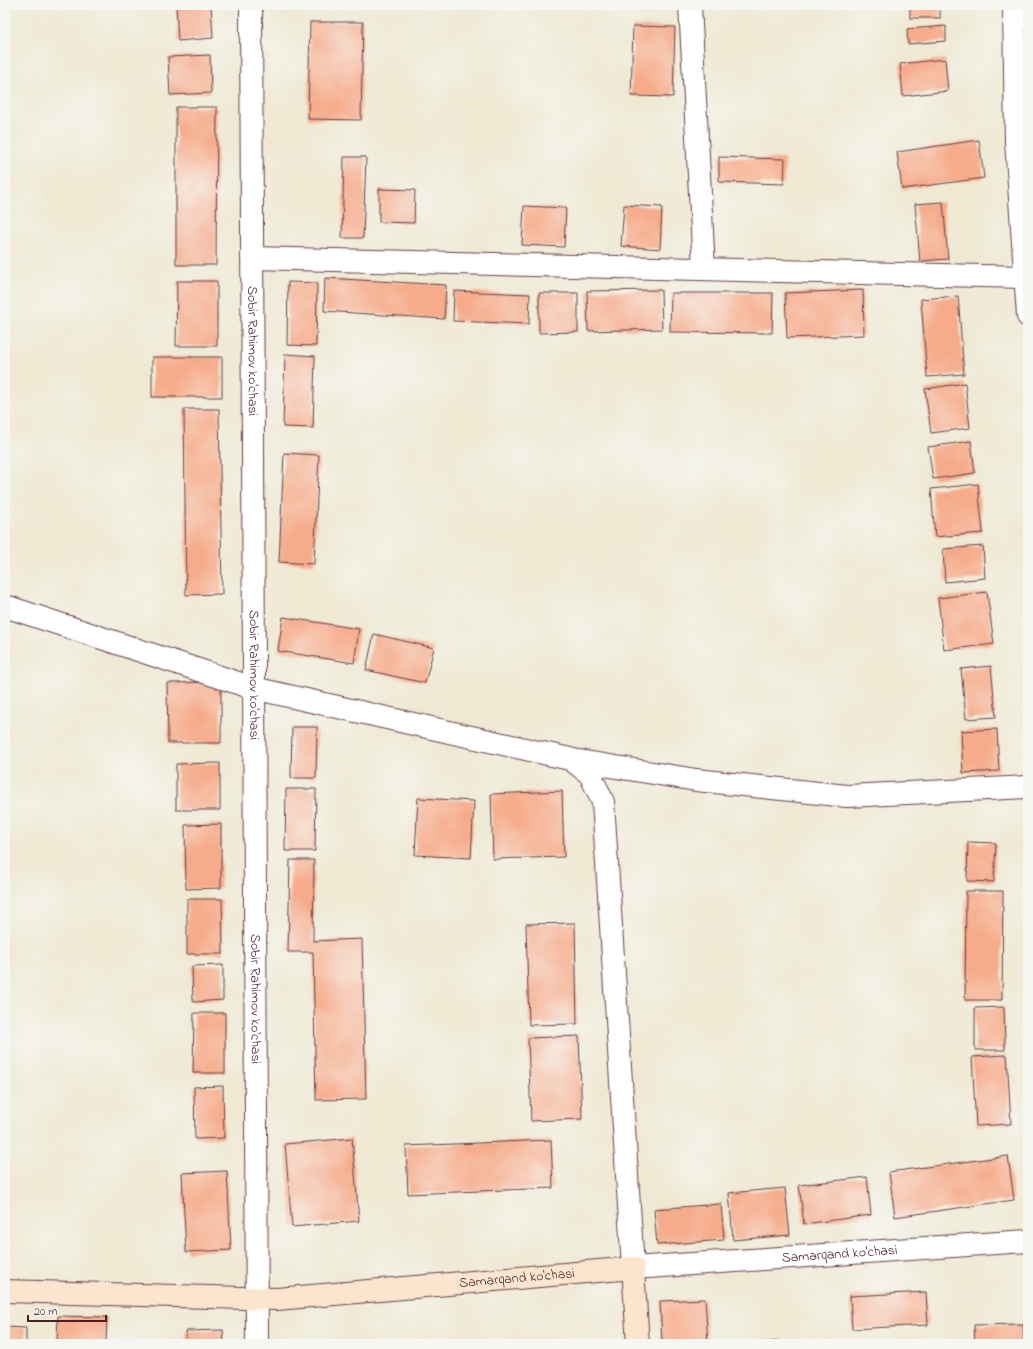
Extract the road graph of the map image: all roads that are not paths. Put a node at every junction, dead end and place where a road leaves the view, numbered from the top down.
1 (250, 5) edge
2 (690, 5) edge
3 (1014, 5) edge
4 (252, 258) junction
5 (704, 269) junction
6 (1025, 277) junction
7 (1028, 316) edge
8 (5, 606) edge
9 (253, 688) junction
10 (570, 759) junction
11 (1028, 787) edge
12 (1028, 1241) edge
13 (633, 1268) junction
14 (5, 1291) edge
15 (257, 1299) junction
16 (257, 1344) edge
17 (638, 1344) edge

1 - 4 street, Sobir Rahimov ko'chasi
2 - 5 street
3 - 6 street
4 - 5 street
4 - 9 street, Sobir Rahimov ko'chasi
5 - 6 street
6 - 7 street
8 - 9 street
9 - 10 street
9 - 15 street, Sobir Rahimov ko'chasi
10 - 11 street
10 - 13 street
12 - 13 street, Samarqand ko'chasi
13 - 15 street, Samarqand ko'chasi
13 - 17 street
14 - 15 street, Samarqand ko'chasi
15 - 16 street, Sobir Rahimov ko'chasi

